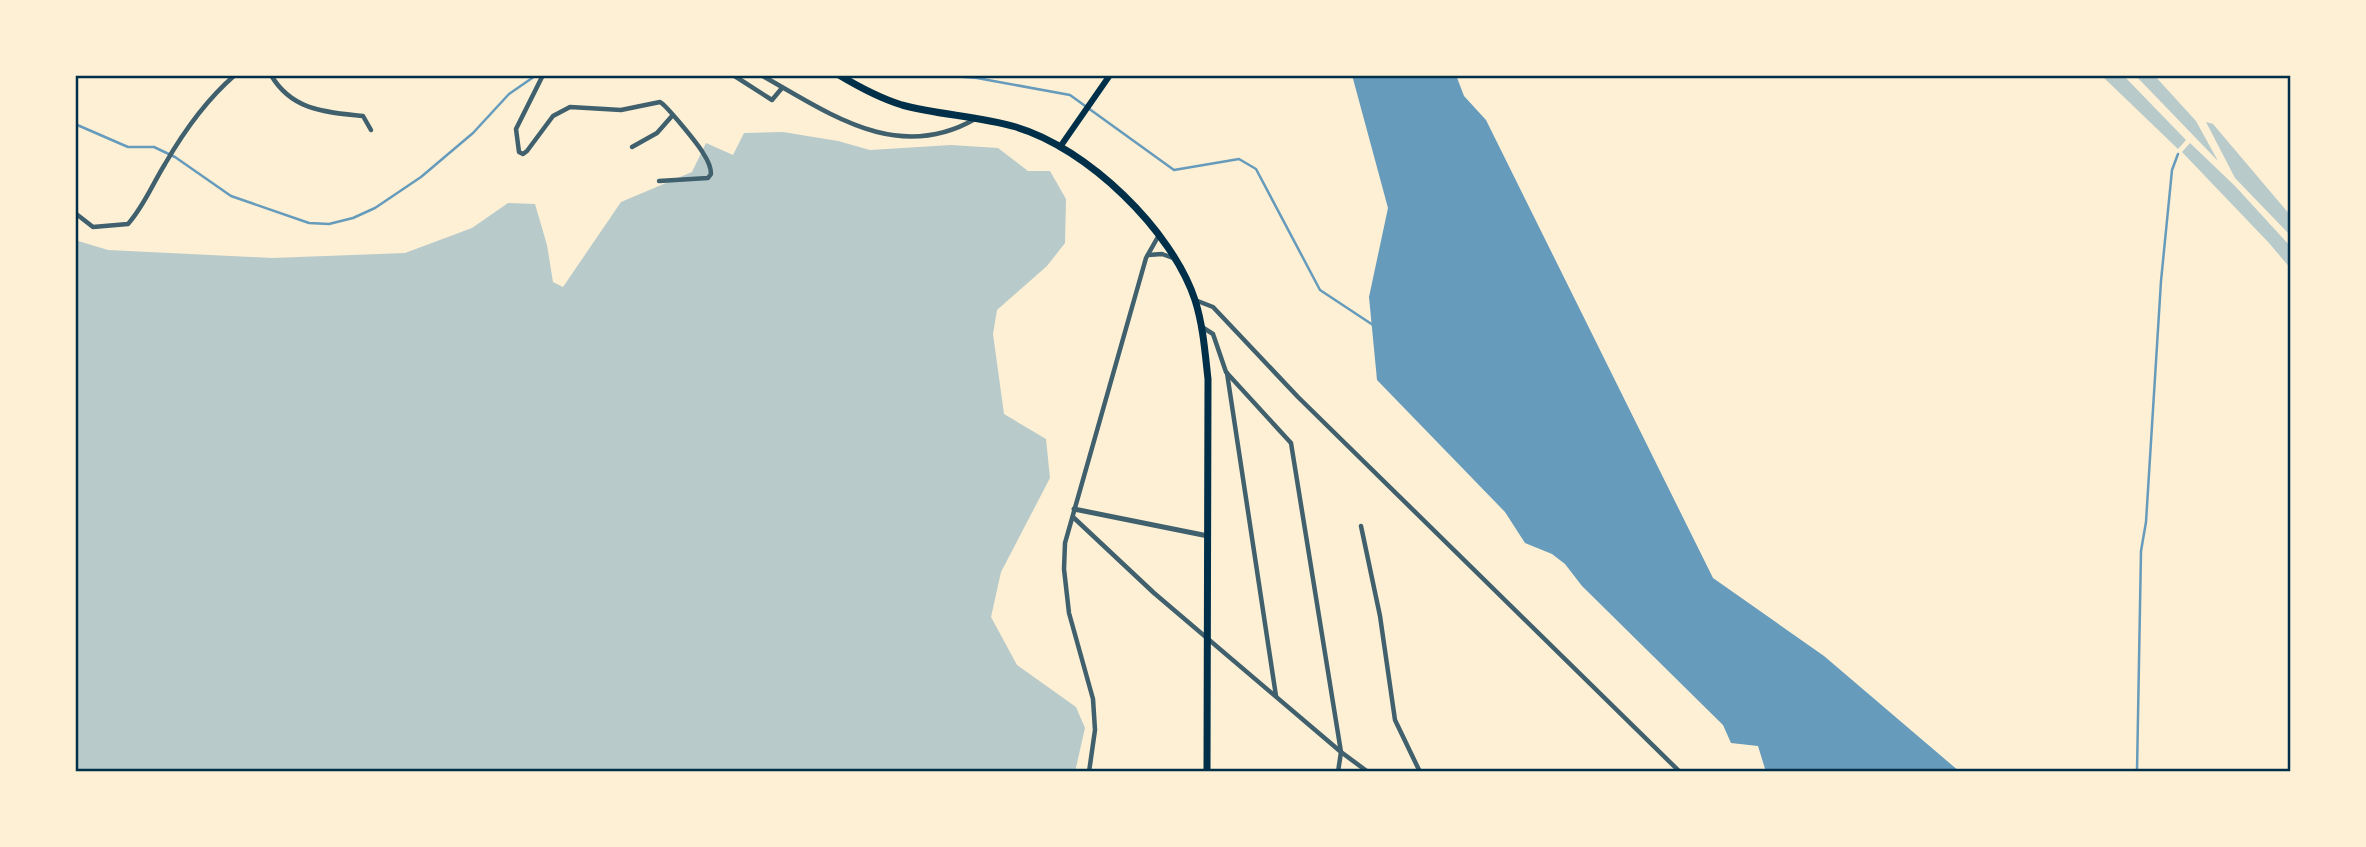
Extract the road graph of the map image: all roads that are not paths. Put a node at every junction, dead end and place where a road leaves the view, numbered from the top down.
1 (235, 75) edge
2 (271, 75) edge
3 (543, 75) edge
4 (733, 75) edge
5 (761, 75) edge
6 (839, 75) edge
7 (1110, 75) edge
8 (782, 87) junction
9 (672, 116) junction
10 (979, 117) junction
11 (372, 130) dead end
12 (632, 147) dead end
13 (1060, 147) junction
14 (659, 181) dead end
15 (75, 213) edge
16 (1159, 236) junction
17 (1147, 255) junction
18 (1177, 260) junction
19 (1195, 300) junction
20 (1201, 326) junction
21 (1226, 372) junction
22 (1073, 513) junction
23 (1361, 526) dead end
24 (1208, 536) junction
25 (1209, 640) junction
26 (1276, 696) junction
27 (1341, 751) junction
28 (1089, 772) edge
29 (1208, 772) edge
30 (1338, 772) edge
31 (1368, 772) edge
32 (1420, 772) edge
33 (1680, 772) edge

1 - 15 street
2 - 11 street
3 - 9 street
4 - 8 street
5 - 8 street
6 - 10 highway
7 - 13 main road
8 - 10 street
9 - 12 street
9 - 14 street
10 - 13 highway
13 - 16 highway
16 - 17 street
16 - 18 highway
17 - 18 street
17 - 22 street
18 - 19 highway
19 - 20 highway
19 - 33 street
20 - 21 street
20 - 24 highway
21 - 26 street
21 - 27 street
22 - 24 street
22 - 25 street
22 - 28 street
23 - 32 street
24 - 25 highway
25 - 26 street
25 - 29 highway
26 - 27 street
27 - 30 street
27 - 31 street

